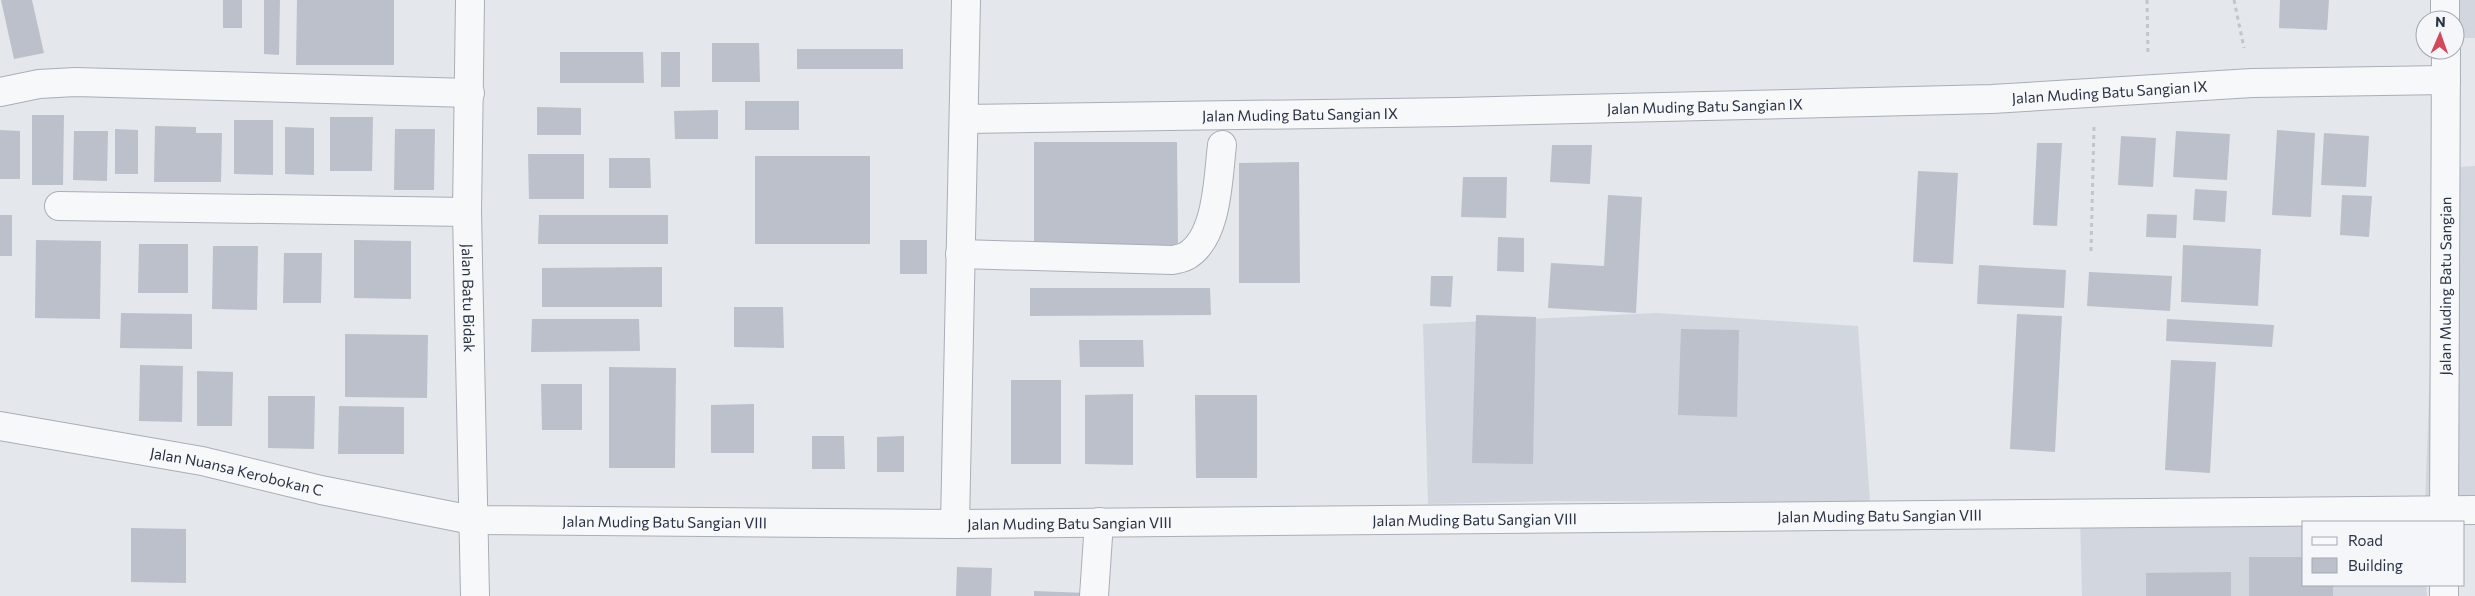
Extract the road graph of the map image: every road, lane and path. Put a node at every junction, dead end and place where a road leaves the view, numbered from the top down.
1 (470, 0) edge
2 (966, 0) edge
3 (2147, 0) edge
4 (2234, 0) edge
5 (2446, 60) edge
6 (2446, 80) junction
7 (2252, 83) junction
8 (2150, 90) junction
9 (0, 92) edge
10 (470, 93) junction
11 (2095, 94) junction
12 (964, 119) junction
13 (1222, 145) dead end
14 (58, 206) dead end
15 (467, 212) junction
16 (2091, 250) dead end
17 (960, 254) junction
18 (0, 426) edge
19 (2475, 510) edge
20 (2444, 516) edge
21 (472, 520) junction
22 (1099, 522) junction
23 (956, 524) junction
24 (475, 596) edge
25 (1094, 596) edge

1 - 10 street, Jalan Batu Bidak
2 - 12 street
3 - 8 path
4 - 7 path
5 - 6 street, Jalan Muding Batu Sangian
6 - 7 street, Jalan Muding Batu Sangian IX
6 - 20 street, Jalan Muding Batu Sangian
7 - 8 street, Jalan Muding Batu Sangian IX
8 - 11 street, Jalan Muding Batu Sangian IX
9 - 10 street
10 - 15 street, Jalan Batu Bidak
11 - 12 street, Jalan Muding Batu Sangian IX
11 - 16 path
12 - 17 street
13 - 17 street
14 - 15 street
15 - 21 street, Jalan Batu Bidak
17 - 23 street
18 - 21 street, Jalan Nuansa Kerobokan C
19 - 20 street, Jalan Muding Batu Sangian VIII
20 - 22 street, Jalan Muding Batu Sangian VIII
21 - 23 street, Jalan Muding Batu Sangian VIII
21 - 24 street, Jalan Batu Bidak
22 - 23 street, Jalan Muding Batu Sangian VIII
22 - 25 street

